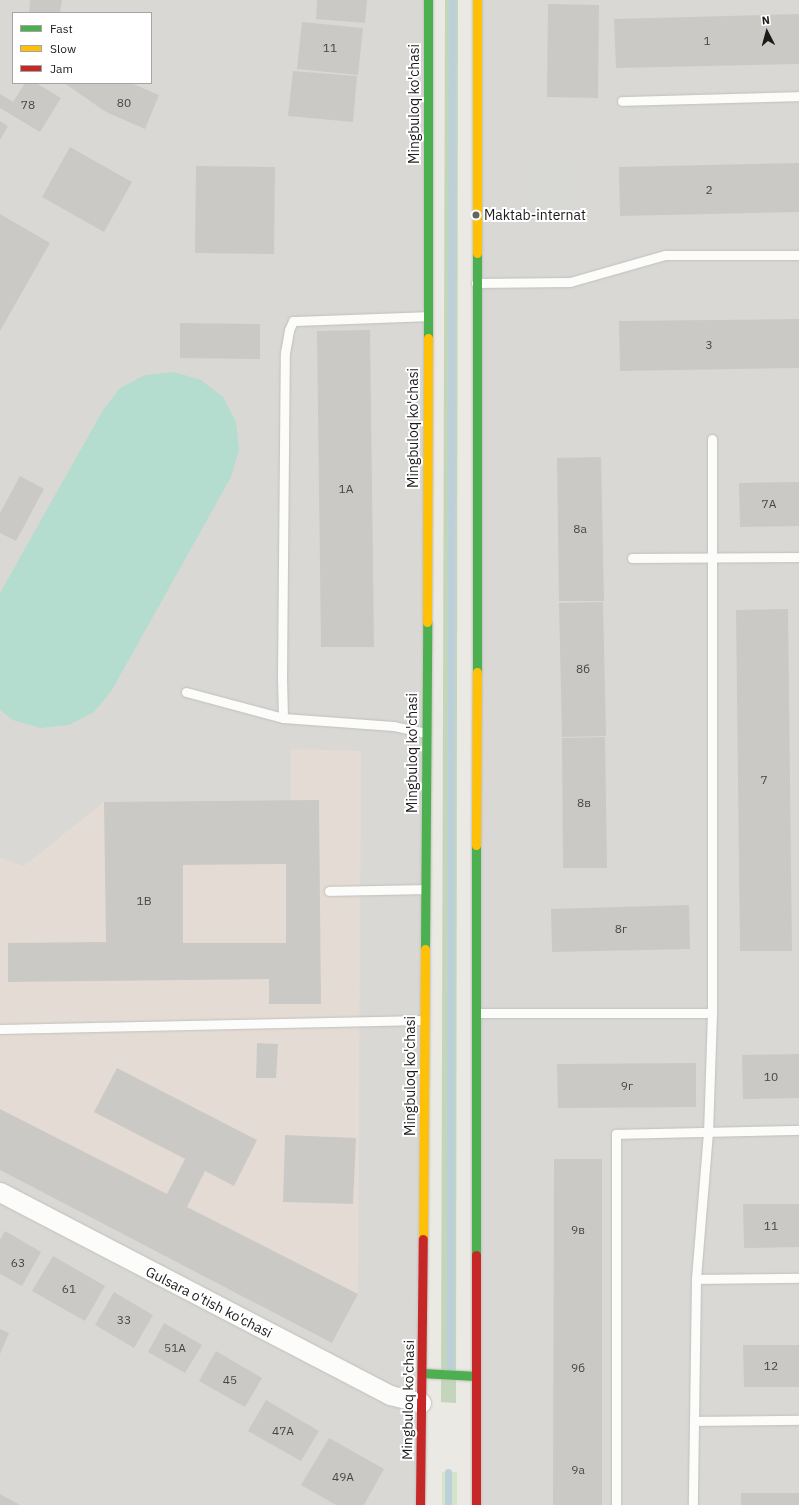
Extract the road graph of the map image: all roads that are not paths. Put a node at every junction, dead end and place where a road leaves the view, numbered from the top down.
1 (428, 0) edge
2 (477, 0) edge
3 (799, 96) edge
4 (622, 101) dead end
5 (799, 255) edge
6 (476, 284) junction
7 (427, 316) junction
8 (712, 439) dead end
9 (632, 558) dead end
10 (712, 558) junction
11 (799, 558) edge
12 (186, 692) dead end
13 (283, 718) junction
14 (426, 733) junction
15 (425, 889) junction
16 (329, 891) dead end
17 (712, 1013) junction
18 (476, 1014) junction
19 (424, 1020) junction
20 (0, 1030) edge
21 (799, 1130) edge
22 (708, 1132) junction
23 (0, 1192) edge
24 (799, 1278) edge
25 (696, 1279) junction
26 (422, 1373) junction
27 (476, 1376) junction
28 (422, 1403) junction
29 (799, 1420) edge
30 (696, 1421) junction
31 (420, 1505) edge
32 (476, 1505) edge
33 (616, 1505) edge
34 (693, 1505) edge

1 - 7 main road, Mingbuloq ko'chasi
2 - 6 main road
3 - 4 lane
5 - 6 lane
6 - 18 main road
7 - 13 lane
7 - 14 main road, Mingbuloq ko'chasi
8 - 10 lane
9 - 10 lane
10 - 11 lane
10 - 17 lane
12 - 13 lane
13 - 14 lane
14 - 15 main road, Mingbuloq ko'chasi
15 - 16 lane
15 - 19 main road, Mingbuloq ko'chasi
17 - 18 lane
17 - 22 lane
18 - 27 main road
19 - 20 lane
19 - 26 main road, Mingbuloq ko'chasi
21 - 22 lane
22 - 25 lane
22 - 33 lane
23 - 28 street, Gulsara o'tish ko'chasi
24 - 25 lane
25 - 30 lane
26 - 27 main road
26 - 28 main road, Mingbuloq ko'chasi
27 - 32 main road
28 - 31 main road, Mingbuloq ko'chasi
29 - 30 lane
30 - 34 lane

